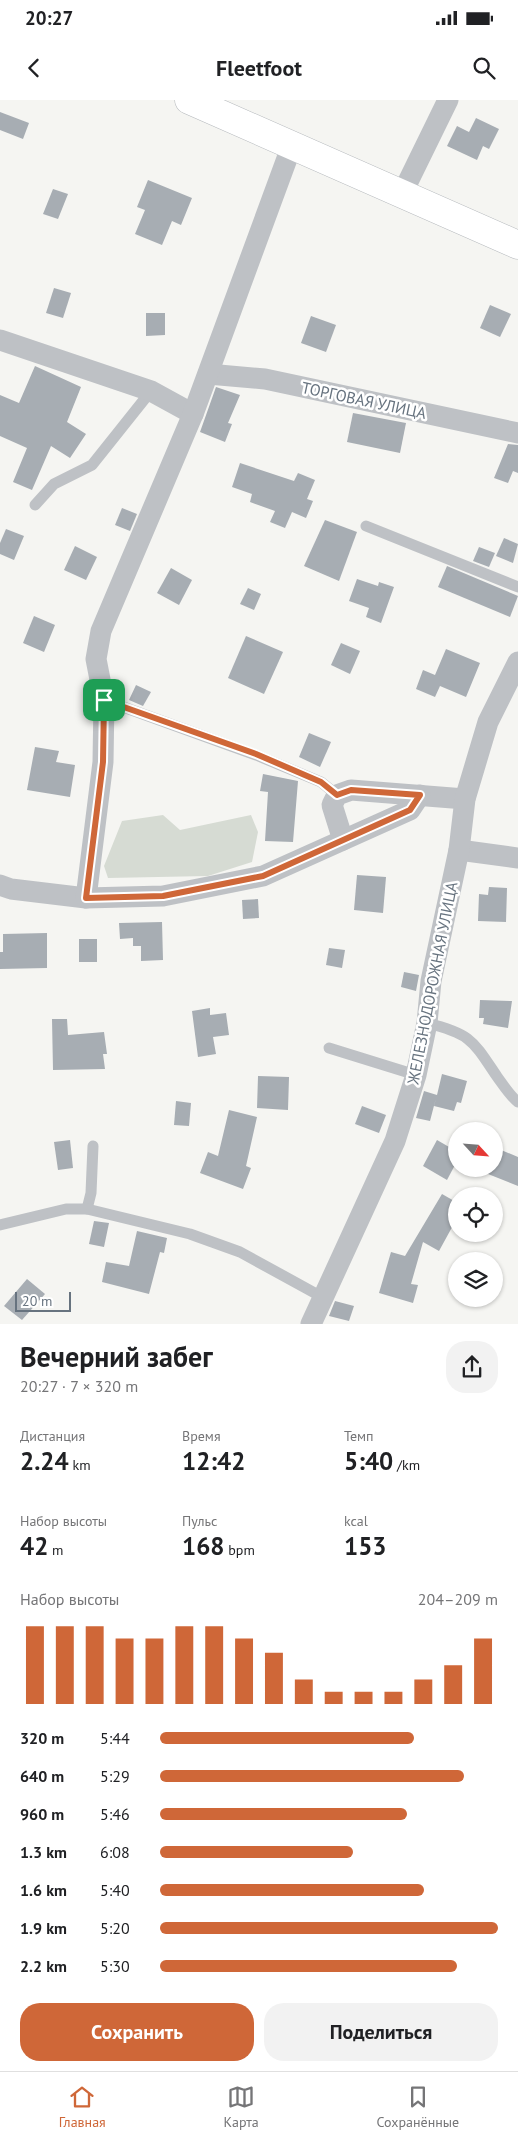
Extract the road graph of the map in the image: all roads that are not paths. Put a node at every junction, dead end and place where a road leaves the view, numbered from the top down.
1 (189, 100) edge
2 (448, 100) edge
3 (292, 145) junction
4 (402, 194) junction
5 (518, 245) edge
6 (0, 340) edge
7 (208, 374) junction
8 (152, 391) junction
9 (193, 414) junction
10 (518, 433) edge
11 (35, 505) dead end
12 (366, 526) dead end
13 (518, 587) edge
14 (518, 662) edge
15 (104, 700) junction
16 (337, 795) junction
17 (420, 795) junction
18 (465, 799) junction
19 (342, 840) junction
20 (459, 850) junction
21 (518, 858) edge
22 (0, 885) edge
23 (86, 898) junction
24 (427, 1023) junction
25 (329, 1048) dead end
26 (416, 1075) junction
27 (518, 1102) edge
28 (93, 1146) dead end
29 (87, 1209) junction
30 (0, 1224) edge
31 (322, 1297) junction
32 (311, 1324) edge

1 - 3 main road
2 - 4 street
3 - 4 main road
3 - 7 street
4 - 5 main road
6 - 8 street
7 - 9 street
7 - 10 street, ТОРГОВАЯ УЛИЦА
8 - 9 street
8 - 11 lane
9 - 15 street
12 - 13 lane
14 - 18 street, ЖЕЛЕЗНОДОРОЖНАЯ УЛИЦА
15 - 16 lane
15 - 23 street
16 - 17 street
16 - 19 street
17 - 18 street
17 - 19 street
18 - 20 street, ЖЕЛЕЗНОДОРОЖНАЯ УЛИЦА
19 - 23 street
20 - 21 street
20 - 24 street, ЖЕЛЕЗНОДОРОЖНАЯ УЛИЦА
22 - 23 street
24 - 26 street, ЖЕЛЕЗНОДОРОЖНАЯ УЛИЦА
24 - 27 lane
25 - 26 lane
26 - 31 street, ЖЕЛЕЗНОДОРОЖНАЯ УЛИЦА
28 - 29 lane
29 - 30 lane
29 - 31 lane
31 - 32 street, ЖЕЛЕЗНОДОРОЖНАЯ УЛИЦА

